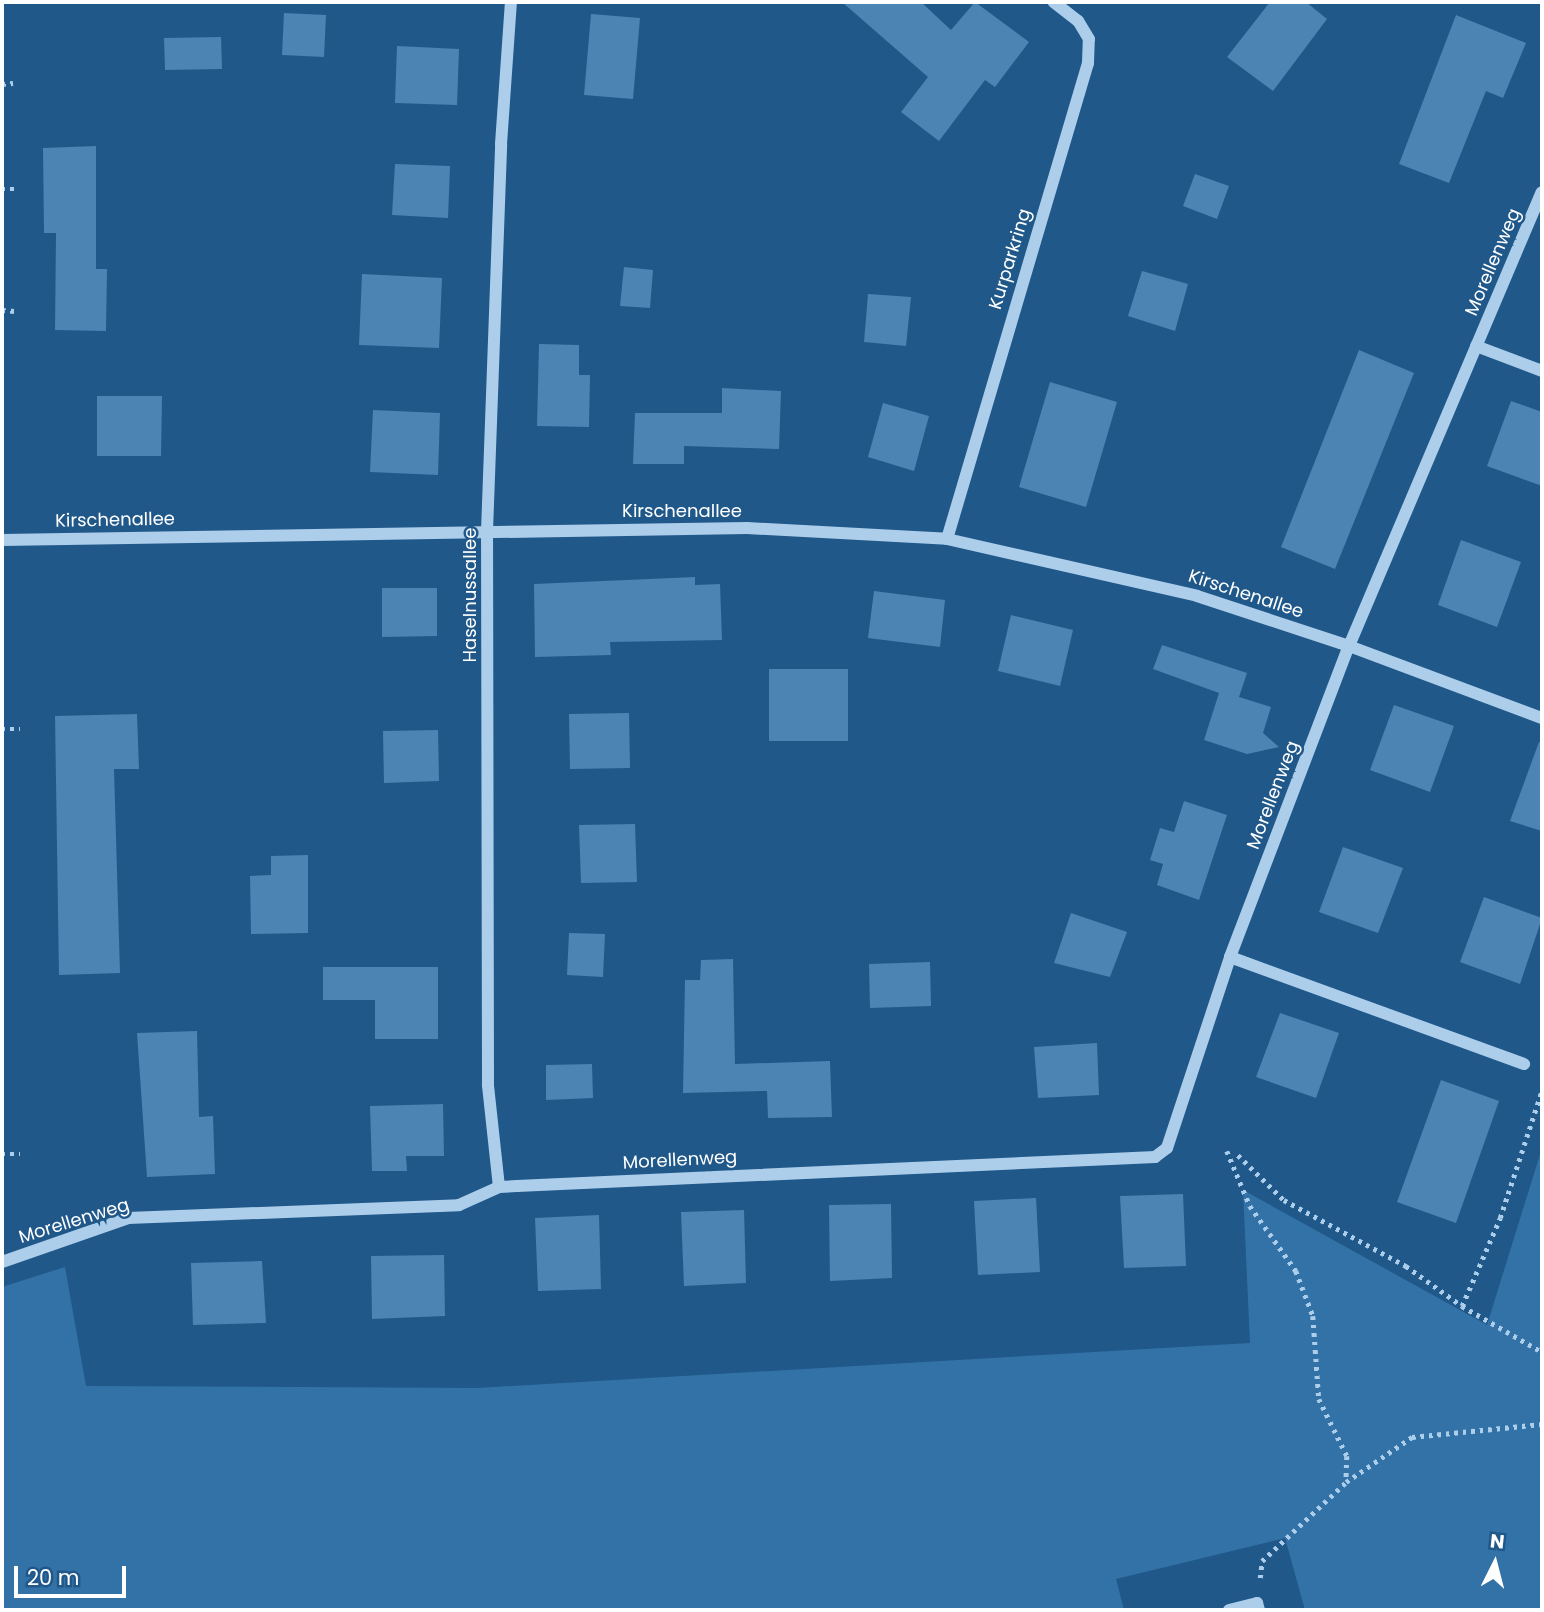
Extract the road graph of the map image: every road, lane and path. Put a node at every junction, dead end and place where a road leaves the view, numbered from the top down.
1 (511, 2) edge
2 (1054, 2) edge
3 (13, 83) dead end
4 (2, 84) edge
5 (2, 189) edge
6 (14, 189) dead end
7 (1542, 192) edge
8 (2, 310) edge
9 (15, 311) dead end
10 (1476, 346) junction
11 (1542, 371) edge
12 (487, 531) junction
13 (947, 539) junction
14 (2, 540) edge
15 (1349, 646) junction
16 (1542, 718) edge
17 (2, 729) edge
18 (20, 729) dead end
19 (1230, 957) junction
20 (1524, 1064) dead end
21 (1542, 1090) edge
22 (1227, 1151) dead end
23 (2, 1154) edge
24 (20, 1154) dead end
25 (1238, 1155) dead end
26 (499, 1187) junction
27 (2, 1262) edge
28 (1462, 1306) junction
29 (1542, 1352) edge
30 (1542, 1424) edge
31 (1346, 1482) junction
32 (1258, 1607) edge
33 (1229, 1610) edge

1 - 12 street, Haselnussallee
2 - 13 street, Kurparkring
3 - 4 path
5 - 6 path
7 - 10 street, Morellenweg
8 - 9 path
10 - 11 street
10 - 15 street, Morellenweg
12 - 13 street, Kirschenallee
12 - 14 street, Kirschenallee
12 - 26 street, Haselnussallee
13 - 15 street, Kirschenallee
15 - 16 street
15 - 19 street, Morellenweg
17 - 18 path
19 - 20 street
19 - 26 street, Morellenweg
21 - 28 path
22 - 31 path
23 - 24 path
25 - 28 path
26 - 27 street, Morellenweg
28 - 29 path
30 - 31 path
31 - 32 path
32 - 33 street

